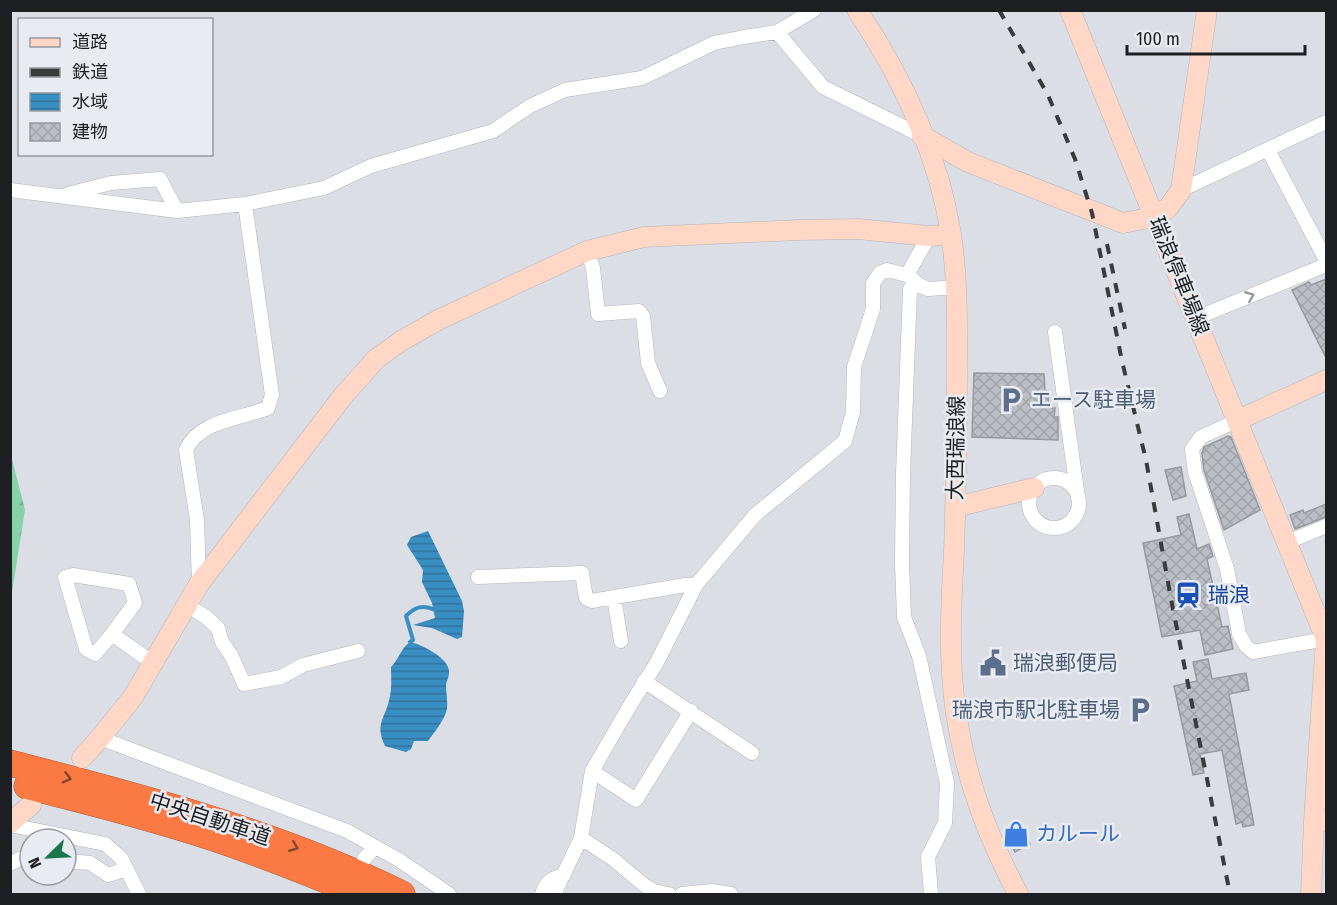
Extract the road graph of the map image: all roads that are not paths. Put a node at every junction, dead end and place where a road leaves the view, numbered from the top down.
1 (814, 10) edge
2 (857, 10) edge
3 (1070, 10) edge
4 (1207, 10) edge
5 (777, 32) junction
6 (1326, 122) edge
7 (922, 135) junction
8 (1268, 150) junction
9 (10, 190) edge
10 (1180, 190) junction
11 (59, 196) junction
12 (245, 204) junction
13 (177, 210) junction
14 (1154, 217) junction
15 (951, 235) junction
16 (929, 236) junction
17 (587, 251) junction
18 (1324, 251) edge
19 (1326, 265) edge
20 (907, 275) junction
21 (919, 285) junction
22 (957, 287) junction
23 (1196, 318) junction
24 (1055, 332) dead end
25 (1326, 380) edge
26 (660, 391) dead end
27 (1238, 420) junction
28 (1034, 488) junction
29 (1078, 498) junction
30 (955, 507) junction
31 (1326, 526) edge
32 (1288, 542) junction
33 (478, 577) dead end
34 (199, 584) junction
35 (696, 585) junction
36 (614, 597) junction
37 (187, 605) junction
38 (112, 634) junction
39 (1326, 639) edge
40 (621, 640) dead end
41 (358, 651) dead end
42 (153, 663) junction
43 (644, 681) junction
44 (691, 711) junction
45 (956, 711) junction
46 (932, 718) junction
47 (100, 738) junction
48 (752, 753) dead end
49 (82, 758) dead end
50 (10, 764) edge
51 (592, 771) junction
52 (10, 782) edge
53 (30, 805) dead end
54 (1320, 821) edge
55 (10, 824) edge
56 (581, 838) junction
57 (375, 847) junction
58 (364, 859) dead end
59 (78, 862) edge
60 (126, 869) junction
61 (564, 875) junction
62 (139, 894) edge
63 (360, 894) edge
64 (402, 894) edge
65 (449, 894) edge
66 (542, 894) edge
67 (556, 894) edge
68 (669, 894) edge
69 (681, 894) edge
70 (732, 894) edge
71 (931, 894) edge
72 (1018, 894) edge
73 (1311, 894) edge

1 - 5 street
2 - 7 street, 大西瑞浪線
3 - 14 street, 瑞浪停車場線
4 - 10 street
5 - 7 street
5 - 12 street
6 - 8 street
7 - 14 street
7 - 15 street, 大西瑞浪線
8 - 10 street
8 - 18 street
9 - 11 street
10 - 14 street
11 - 13 street
11 - 13 street
12 - 13 street
12 - 34 street
14 - 23 street, 瑞浪停車場線
15 - 16 street
15 - 22 street, 大西瑞浪線
16 - 17 street
16 - 20 street
17 - 26 street
17 - 34 street
23 -> 19 street
20 - 21 street
20 - 35 street
21 - 22 street
21 - 46 street
22 - 30 street, 大西瑞浪線
23 - 27 street, 瑞浪停車場線
24 - 29 street
25 - 27 street
27 - 32 street, 瑞浪停車場線
27 - 39 street
28 - 29 street
28 - 29 street
28 - 30 street
30 - 45 street, 大西瑞浪線
31 - 32 street
32 - 39 street, 瑞浪停車場線
33 - 36 street
34 - 37 street
35 - 36 street
35 - 43 street
36 - 40 street
37 - 41 street
37 - 42 street
38 - 38 street
38 - 42 street
39 - 54 street
42 - 47 street
43 - 44 street
43 - 51 street
44 - 48 street
44 - 51 street
45 - 46 street
45 - 72 street, 大西瑞浪線
46 - 71 street
47 - 49 street
47 - 57 street
50 -> 64 highway, 中央自動車道
51 - 56 street
52 - 63 highway, 中央自動車道
53 - 55 street
54 - 73 street
55 - 60 street
56 - 61 street
56 - 68 street
57 - 58 street
57 - 65 street
59 - 60 street
60 - 62 street
61 - 66 street
61 - 67 street
69 - 70 street

